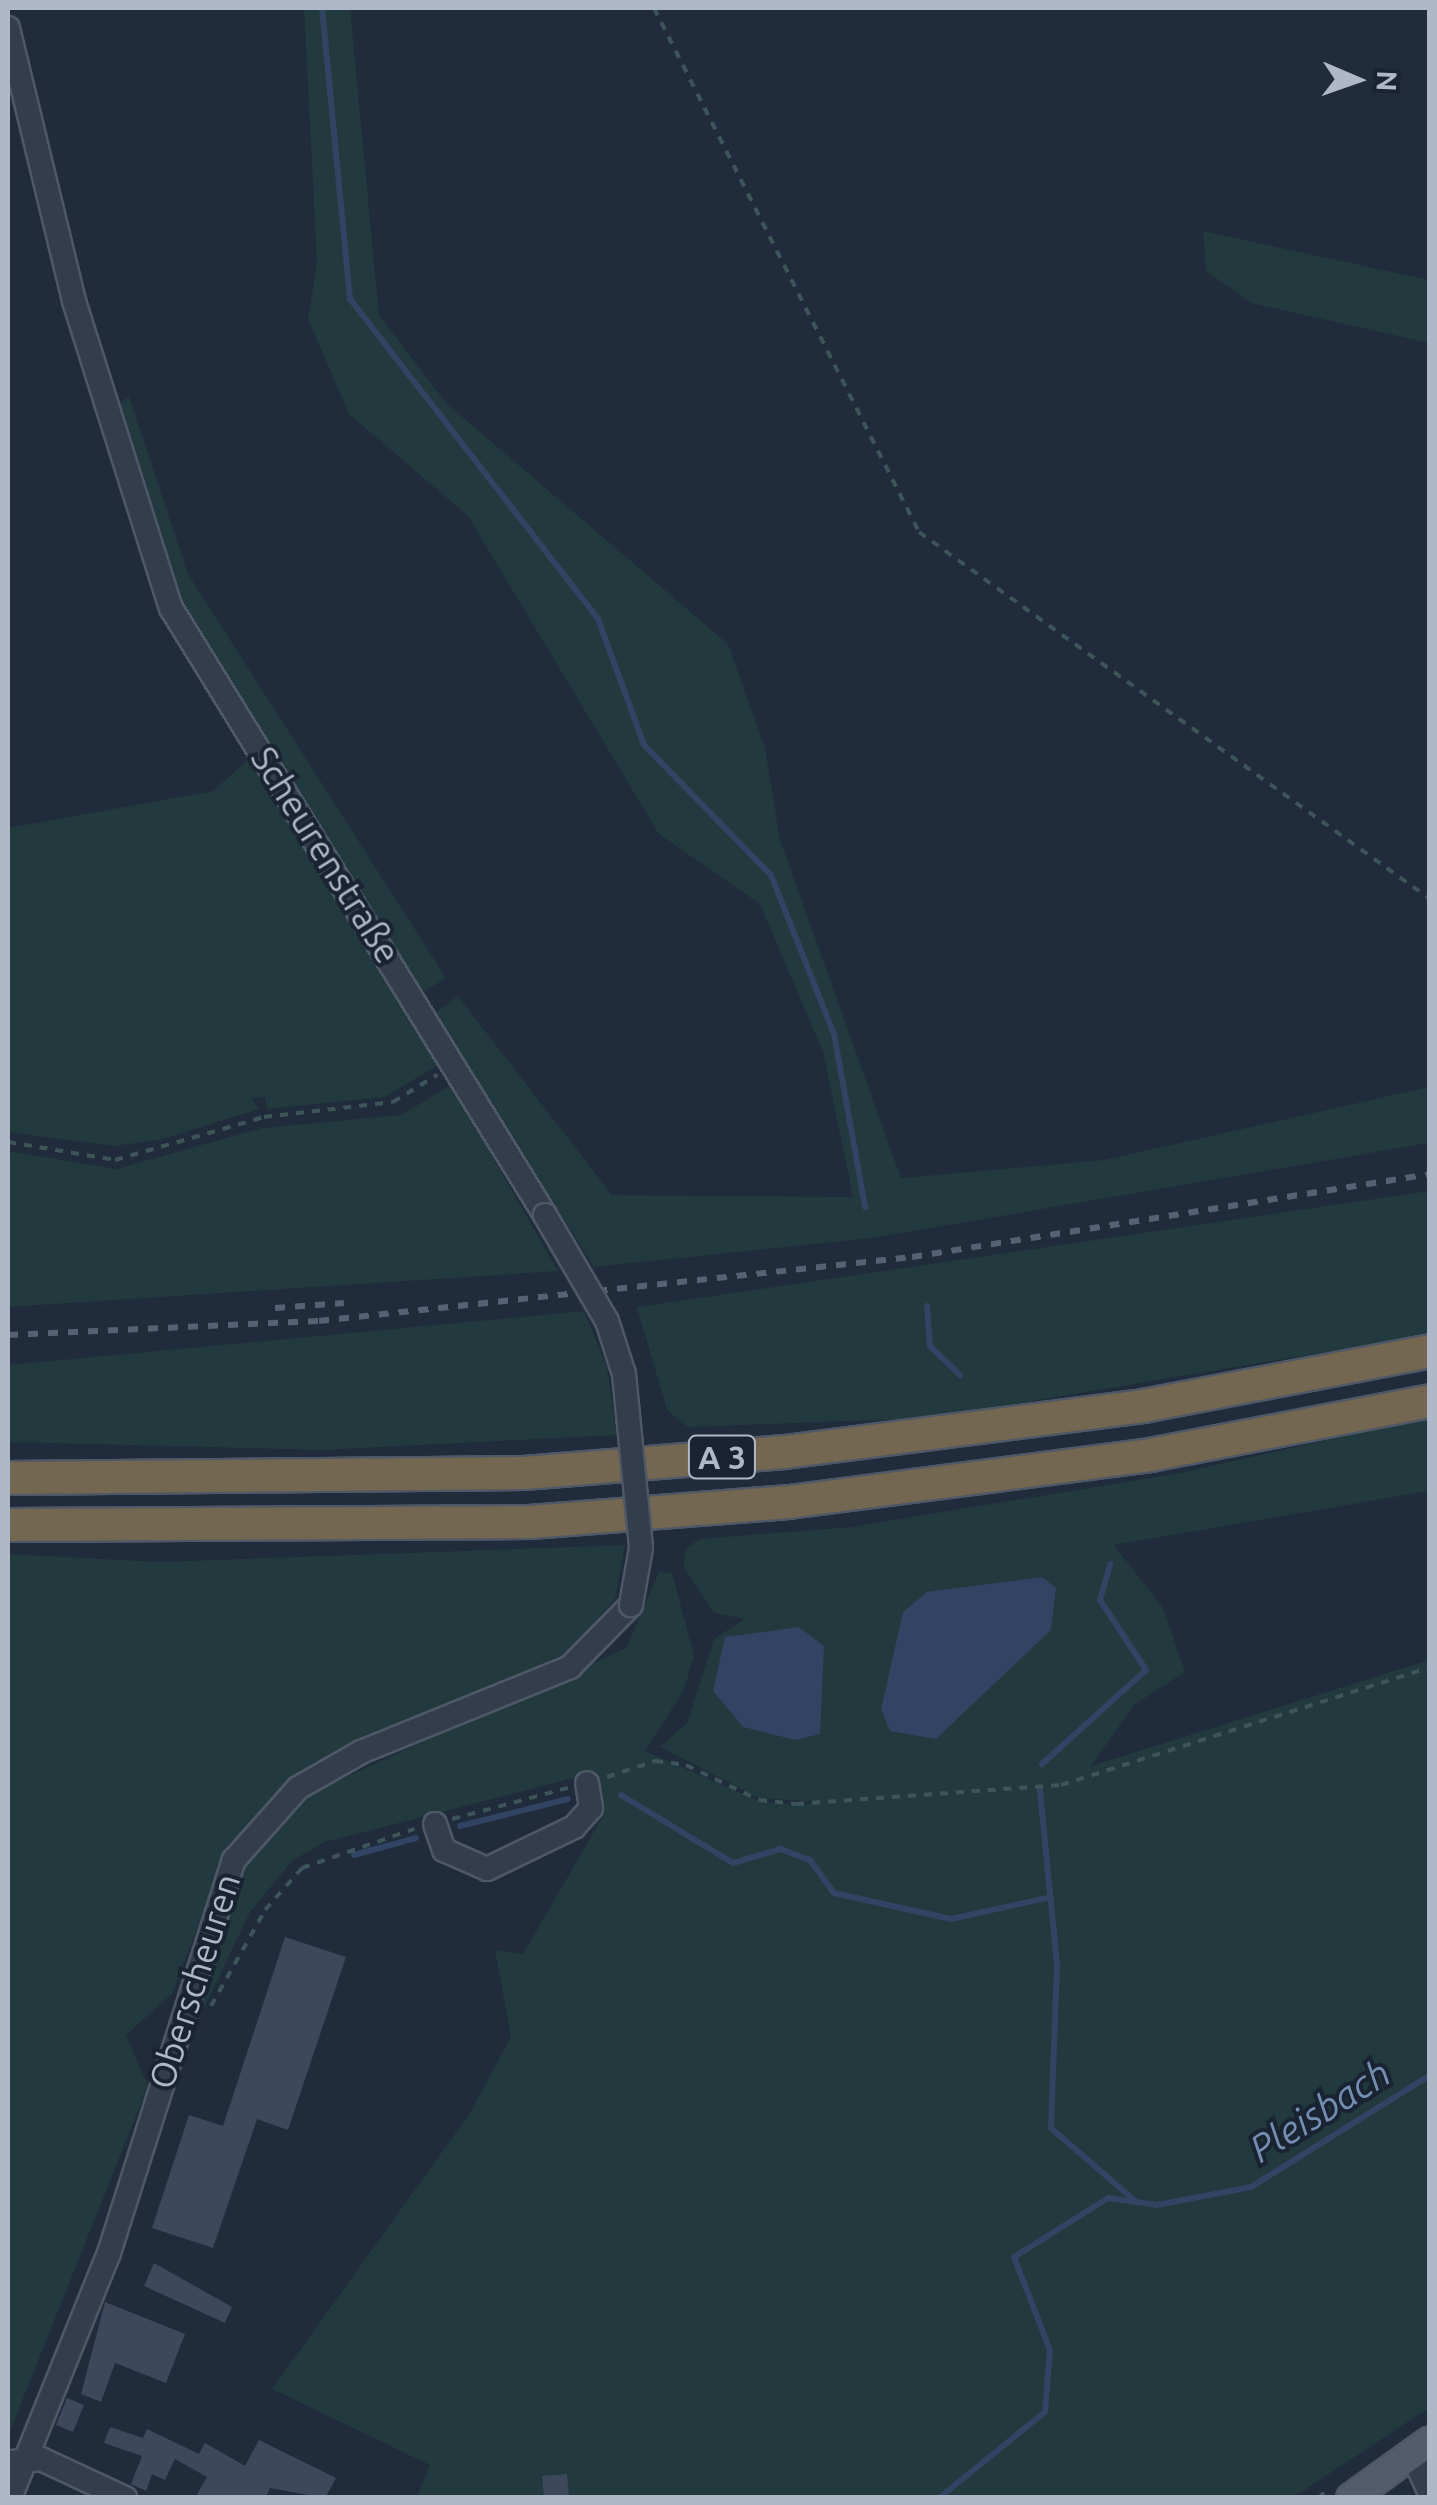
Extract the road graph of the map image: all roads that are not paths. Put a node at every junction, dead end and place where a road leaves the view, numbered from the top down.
1 (8, 28) edge
2 (1430, 1351) edge
3 (1430, 1401) edge
4 (8, 1478) edge
5 (8, 1525) edge
6 (592, 1654) joint
7 (586, 1783) road end
8 (434, 1824) road end
9 (1421, 2447) edge
10 (14, 2462) edge
11 (1430, 2494) edge
12 (113, 2495) edge
13 (10, 2498) edge
14 (1351, 2498) edge

1 - 6 street, Scheurenstraße, bridge
2 - 4 highway, A 3
3 - 5 highway, A 3
6 - 10 street, Oberscheuren
7 - 8 street
9 - 11 street
9 - 14 main road
10 - 12 street
10 - 13 street, Oberscheuren

